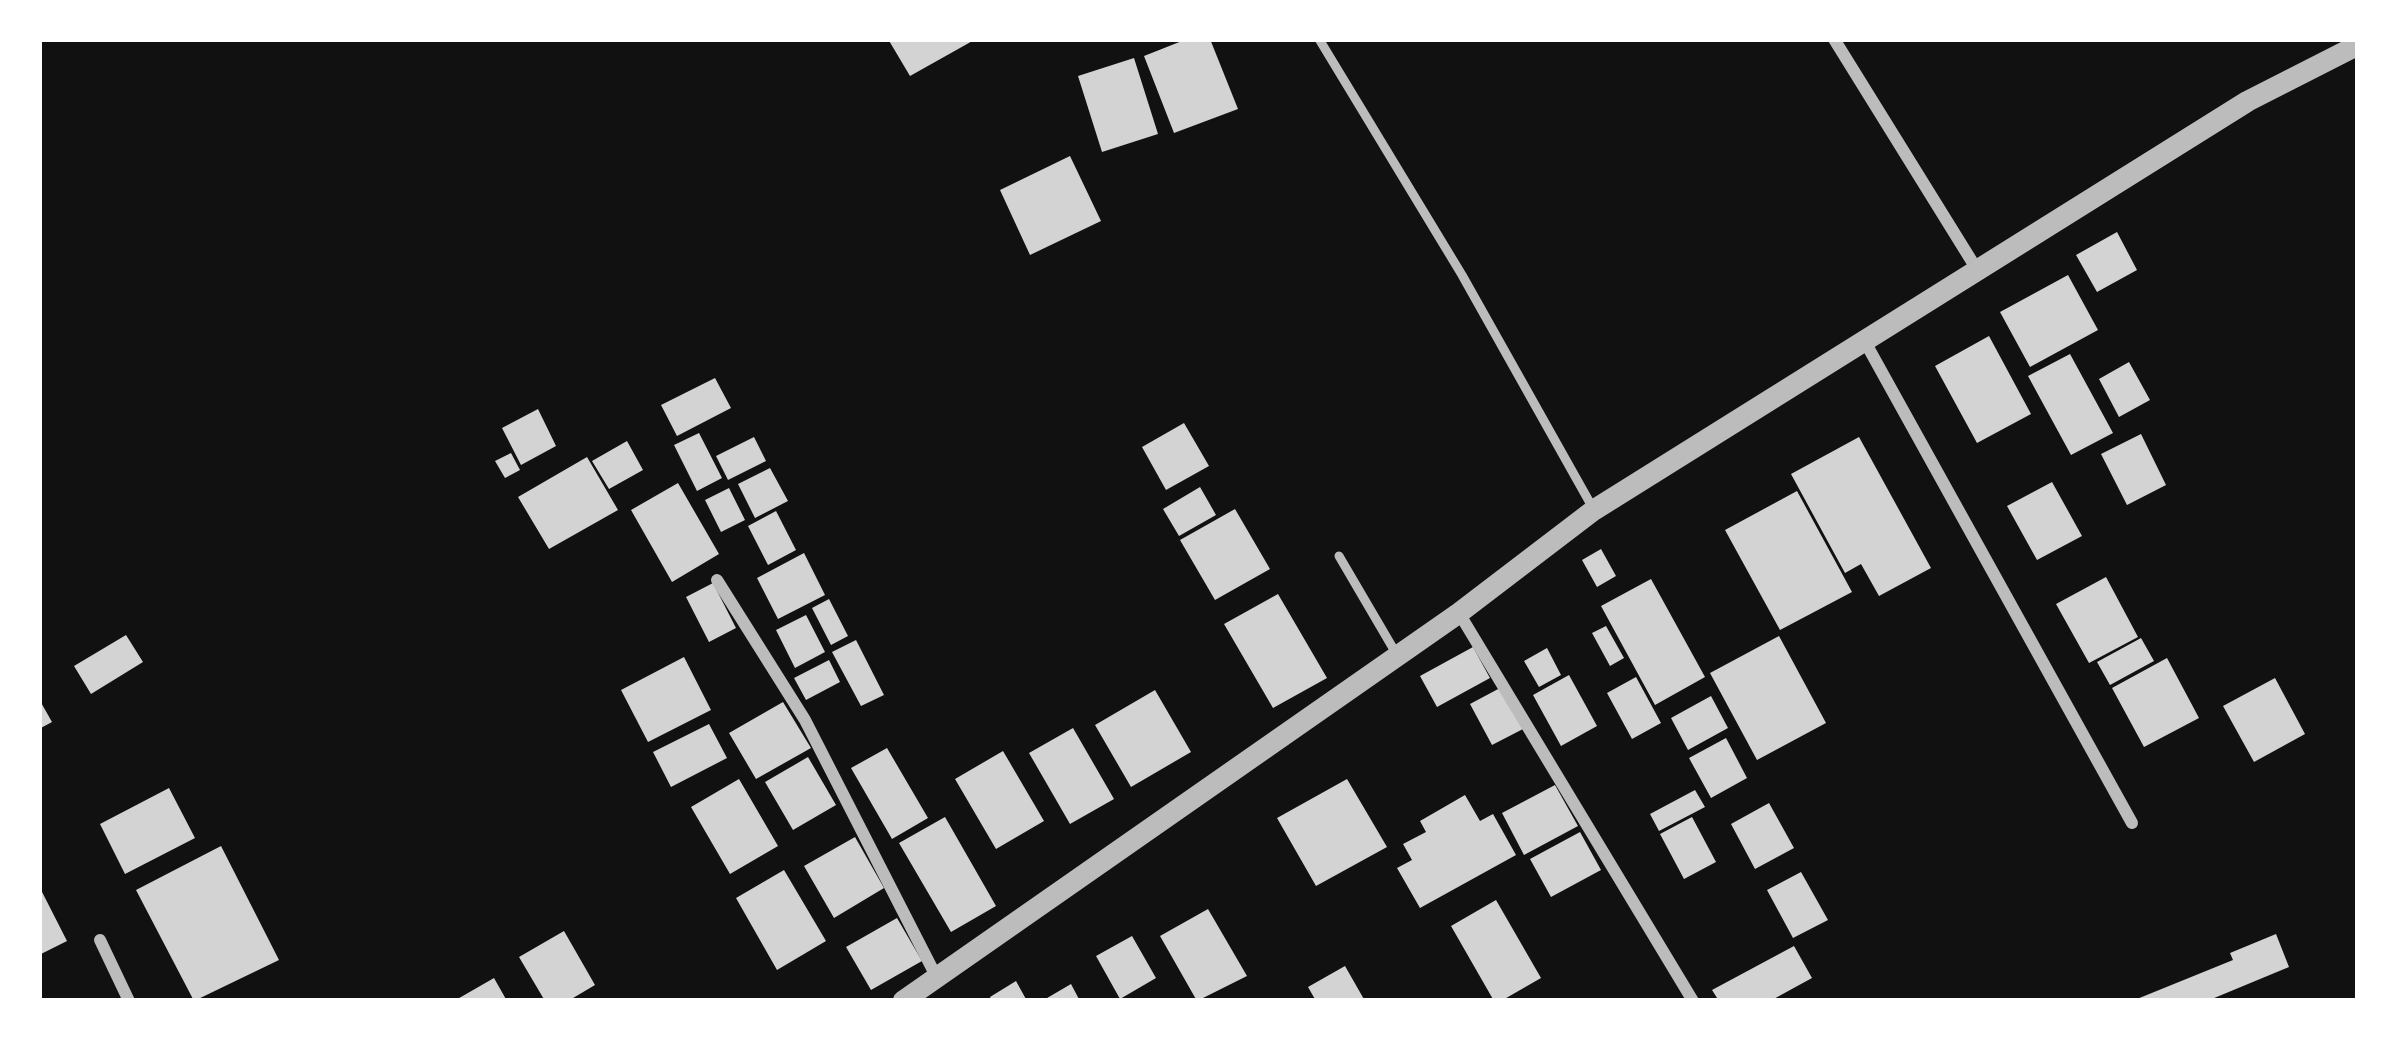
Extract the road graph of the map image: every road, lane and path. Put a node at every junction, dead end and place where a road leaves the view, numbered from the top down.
1 (1319, 39) edge
2 (1834, 39) edge
3 (2358, 45) edge
4 (1976, 268) junction
5 (1863, 339) junction
6 (1594, 510) junction
7 (1339, 556) dead end
8 (717, 580) dead end
9 (1459, 614) junction
10 (1397, 656) junction
11 (2132, 823) dead end
12 (100, 940) dead end
13 (937, 980) junction
14 (129, 1001) edge
15 (903, 1001) edge
16 (1693, 1001) edge

1 - 6 lane
2 - 4 street
3 - 4 street
4 - 5 street
5 - 6 street
5 - 11 street
6 - 9 street
7 - 10 lane
8 - 13 street
9 - 10 street
9 - 16 street
10 - 13 street
12 - 14 street
13 - 15 street

